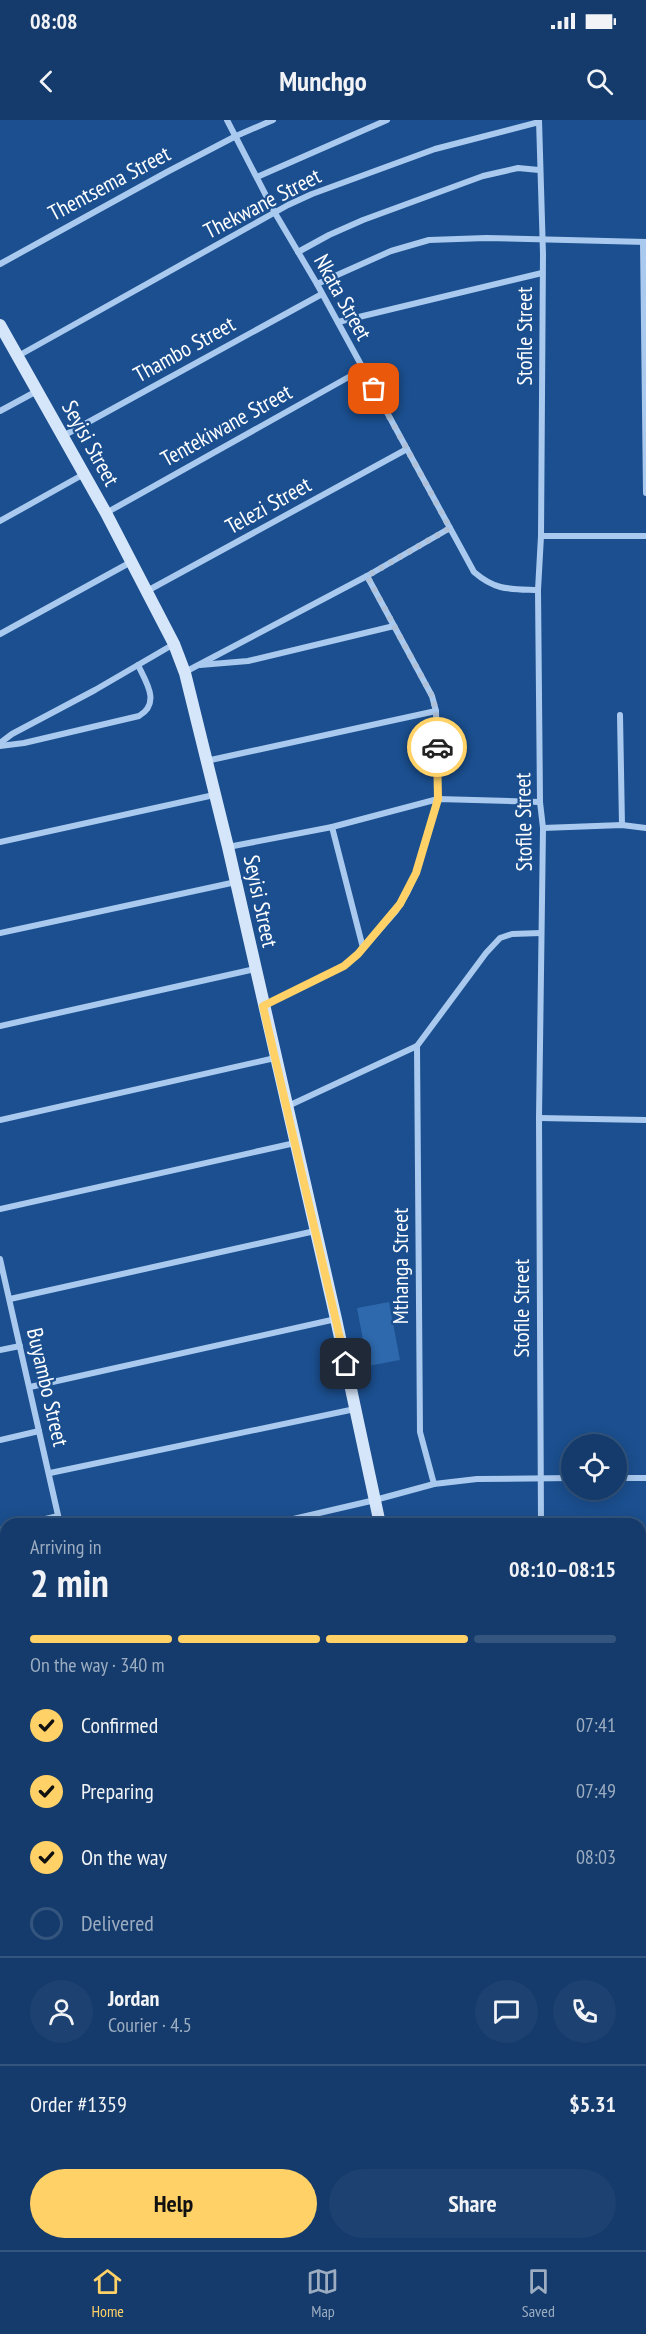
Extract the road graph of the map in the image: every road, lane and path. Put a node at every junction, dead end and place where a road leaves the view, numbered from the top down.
1 (227, 120) edge
2 (273, 120) edge
3 (387, 120) edge
4 (539, 121) edge
5 (236, 136) junction
6 (539, 170) junction
7 (257, 177) junction
8 (275, 213) junction
9 (542, 241) junction
10 (645, 242) edge
11 (298, 252) junction
12 (0, 264) edge
13 (542, 273) junction
14 (317, 284) junction
15 (322, 294) junction
16 (338, 322) junction
17 (0, 325) edge
18 (18, 356) junction
19 (363, 369) junction
20 (38, 391) junction
21 (0, 411) edge
22 (63, 436) junction
23 (407, 449) junction
24 (84, 474) junction
25 (646, 493) edge
26 (106, 513) junction
27 (0, 521) edge
28 (450, 528) junction
29 (541, 536) junction
30 (646, 536) edge
31 (131, 562) junction
32 (367, 576) junction
33 (538, 590) junction
34 (147, 592) junction
35 (394, 626) junction
36 (0, 634) edge
37 (174, 644) junction
38 (138, 665) junction
39 (200, 665) junction
40 (185, 673) junction
41 (436, 711) junction
42 (621, 715) dead end
43 (0, 744) edge
44 (206, 762) junction
45 (214, 795) junction
46 (438, 799) junction
47 (540, 802) junction
48 (622, 825) junction
49 (332, 827) junction
50 (543, 828) junction
51 (646, 828) edge
52 (0, 843) edge
53 (228, 847) junction
54 (236, 882) junction
55 (0, 933) edge
56 (541, 933) junction
57 (363, 948) junction
58 (255, 969) junction
59 (263, 1006) junction
60 (0, 1026) edge
61 (417, 1046) junction
62 (275, 1058) junction
63 (286, 1107) junction
64 (539, 1118) junction
65 (646, 1119) edge
66 (0, 1120) edge
67 (295, 1143) junction
68 (0, 1209) edge
69 (315, 1232) junction
70 (0, 1259) edge
71 (10, 1299) junction
72 (336, 1319) junction
73 (20, 1346) junction
74 (0, 1350) edge
75 (30, 1387) junction
76 (355, 1409) junction
77 (39, 1431) junction
78 (0, 1440) edge
79 (50, 1473) junction
80 (540, 1478) junction
81 (561, 1478) edge
82 (627, 1478) edge
83 (646, 1478) edge
84 (434, 1484) junction
85 (375, 1500) junction
86 (58, 1516) joint
87 (50, 1518) edge
88 (298, 1518) edge
89 (379, 1518) edge
90 (541, 1518) edge

1 - 5 street, Nkata Street
2 - 5 street, Thentsema Street
3 - 7 street
4 - 6 street, Stofile Street
4 - 8 street, Thekwane Street
5 - 7 street, Nkata Street
5 - 12 street, Thentsema Street
6 - 9 street, Stofile Street
6 - 11 street
7 - 8 street, Nkata Street
8 - 11 street, Nkata Street
8 - 18 street, Thekwane Street
9 - 10 street
9 - 13 street, Stofile Street
9 - 14 street
10 - 25 street
11 - 14 street, Nkata Street
13 - 16 street
13 - 29 street, Stofile Street
14 - 15 street, Nkata Street
15 - 16 street, Nkata Street
15 - 22 street, Thambo Street
16 - 19 street, Nkata Street
17 - 18 street, Seyisi Street
18 - 20 street, Seyisi Street
19 - 23 street, Nkata Street
19 - 26 street, Tentekiwane Street
20 - 21 street
20 - 22 street, Seyisi Street
22 - 24 street, Seyisi Street
23 - 28 street, Nkata Street
23 - 34 street, Telezi Street
24 - 26 street, Seyisi Street
24 - 27 street
26 - 31 street, Seyisi Street
28 - 32 street
28 - 33 street, Nkata Street
29 - 30 street
29 - 33 street, Stofile Street
31 - 34 street, Seyisi Street
31 - 36 street
32 - 35 street
32 - 39 street
33 - 47 street, Stofile Street
34 - 37 street, Seyisi Street
35 - 39 street
35 - 41 street
37 - 38 street
37 - 40 street, Seyisi Street
38 - 43 street
38 - 43 street
39 - 40 street
40 - 44 street, Seyisi Street
41 - 44 street
41 - 46 street
42 - 48 street
44 - 45 street, Seyisi Street
45 - 52 street
45 - 53 street, Seyisi Street
46 - 47 street
46 - 49 street
46 - 57 street
47 - 50 street, Stofile Street
48 - 50 street
48 - 51 street
49 - 53 street
49 - 57 street
50 - 56 street, Stofile Street
53 - 54 street, Seyisi Street
54 - 55 street
54 - 58 street, Seyisi Street
56 - 61 street
56 - 64 street, Stofile Street
57 - 59 street
58 - 59 street, Seyisi Street
58 - 60 street
59 - 62 street, Seyisi Street
61 - 63 street
61 - 84 street, Mthanga Street
62 - 63 street, Seyisi Street
62 - 66 street
63 - 67 street, Seyisi Street
64 - 65 street
64 - 80 street, Stofile Street
67 - 68 street
67 - 69 street, Seyisi Street
69 - 71 street
69 - 72 street, Seyisi Street
70 - 71 street, Buyambo Street
71 - 73 street, Buyambo Street
72 - 75 street
72 - 76 street, Seyisi Street
73 - 74 street
73 - 75 street, Buyambo Street
75 - 77 street, Buyambo Street
76 - 79 street
76 - 85 street, Seyisi Street
77 - 78 street
77 - 79 street, Buyambo Street
79 - 86 street, Buyambo Street
80 - 81 street
80 - 84 street
80 - 90 street, Stofile Street
82 - 83 street
84 - 85 street
85 - 88 street
85 - 89 street, Seyisi Street
86 - 87 street

